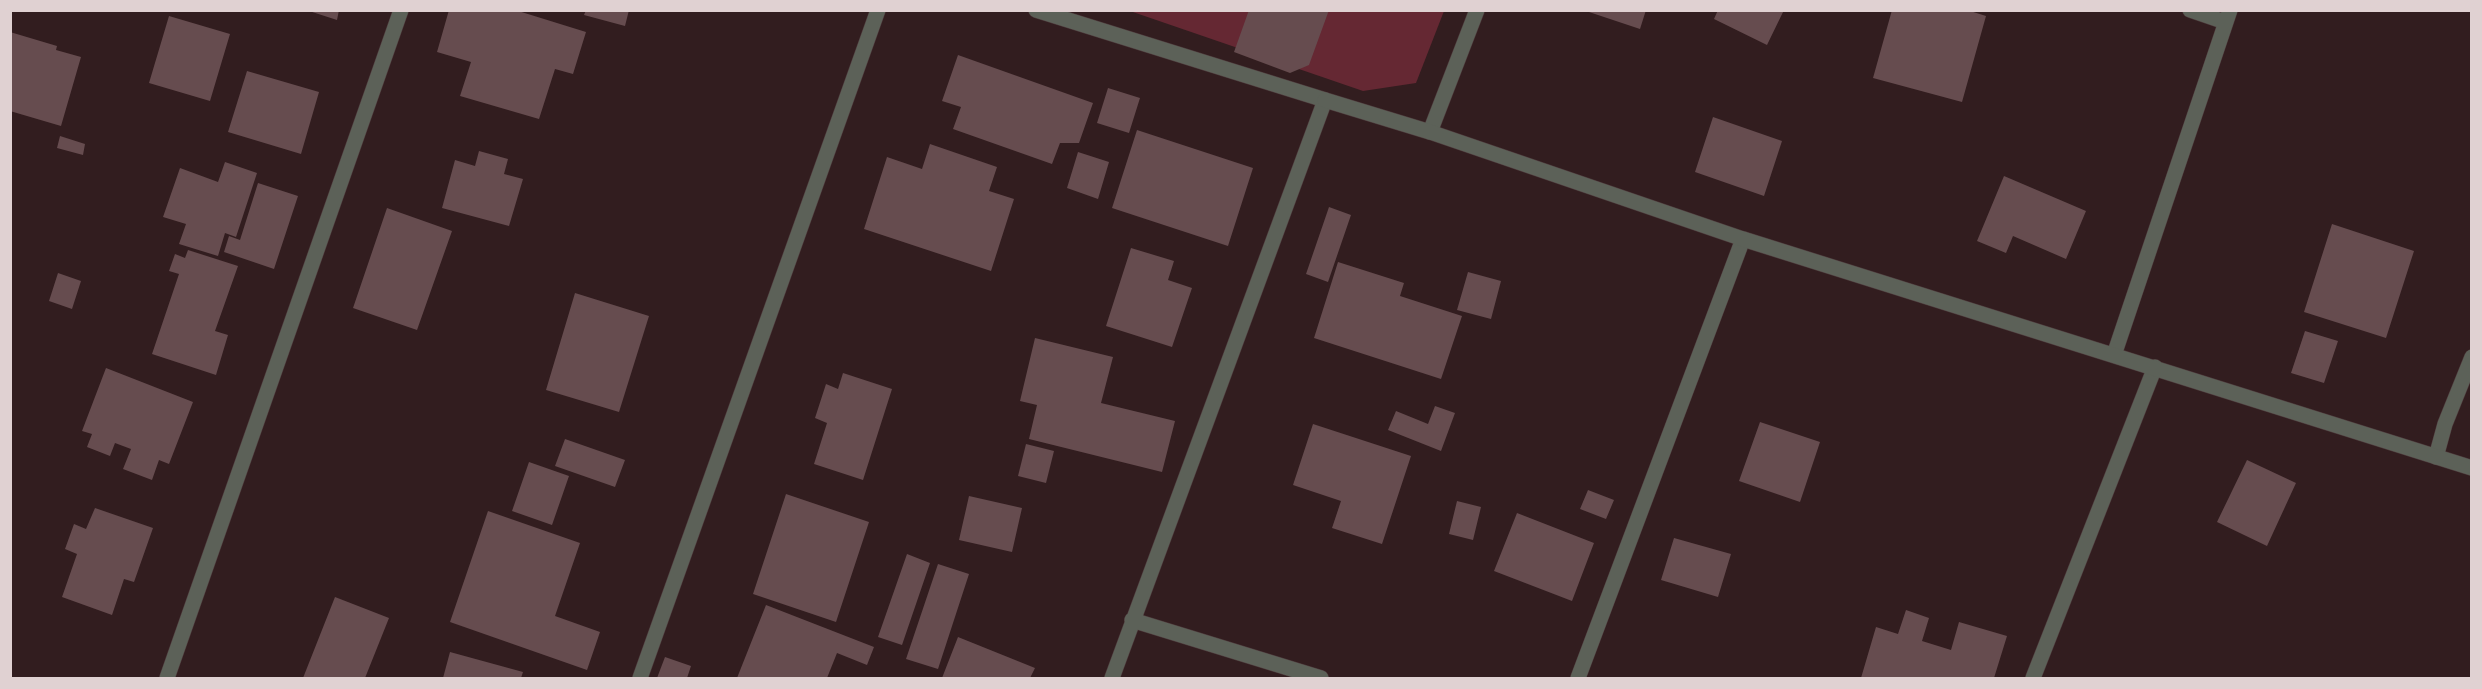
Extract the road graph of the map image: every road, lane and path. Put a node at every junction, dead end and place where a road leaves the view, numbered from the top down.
1 (401, 10) edge
2 (878, 10) edge
3 (1036, 10) edge
4 (1477, 10) edge
5 (2190, 10) edge
6 (2227, 16) edge
7 (1326, 100) junction
8 (1430, 132) junction
9 (1743, 239) junction
10 (2114, 355) junction
11 (2472, 357) edge
12 (2155, 367) junction
13 (2436, 457) junction
14 (2472, 468) edge
15 (1132, 620) junction
16 (167, 678) edge
17 (640, 678) edge
18 (1112, 678) edge
19 (1321, 678) edge
20 (1578, 678) edge
21 (2033, 678) edge

1 - 16 street
2 - 17 street
3 - 7 street
4 - 8 street
5 - 6 street
6 - 10 street
7 - 8 street
7 - 15 street
8 - 9 street
9 - 10 street
9 - 20 street
10 - 12 street
11 - 13 street
12 - 13 street
12 - 21 street
13 - 14 street
15 - 18 street
15 - 19 street

